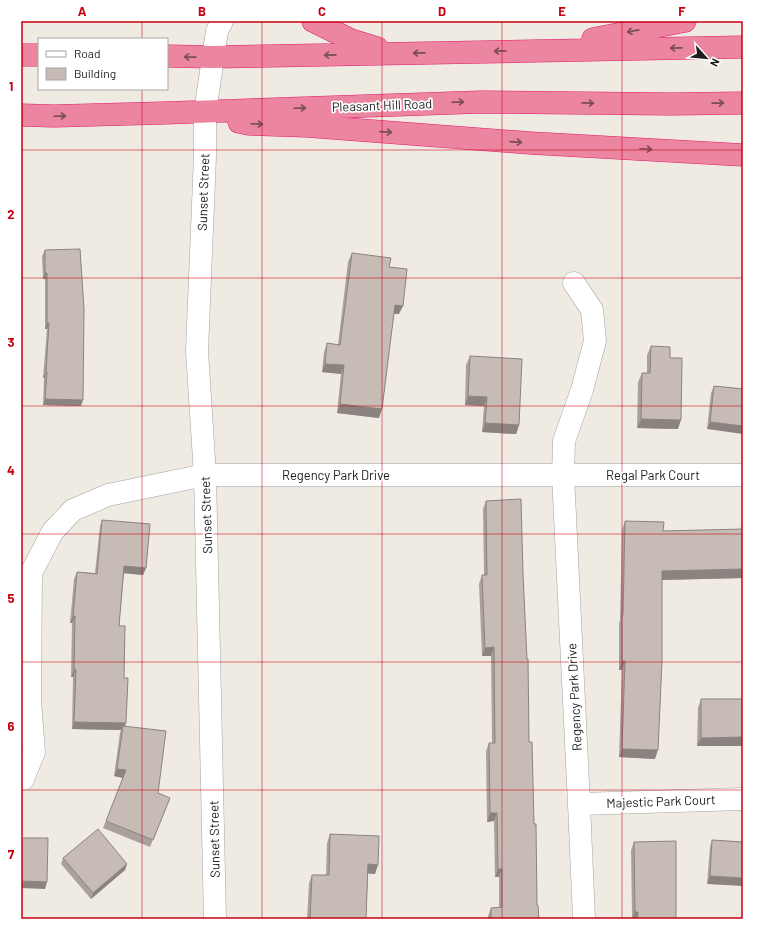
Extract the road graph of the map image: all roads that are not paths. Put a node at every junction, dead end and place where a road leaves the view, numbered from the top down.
1 (222, 21) edge
2 (313, 21) edge
3 (685, 21) edge
4 (743, 47) edge
5 (539, 50) junction
6 (397, 53) junction
7 (21, 55) edge
8 (38, 55) edge
9 (168, 56) edge
10 (214, 57) junction
11 (743, 102) edge
12 (205, 112) junction
13 (21, 116) edge
14 (743, 155) edge
15 (574, 282) dead end
16 (205, 475) junction
17 (563, 475) junction
18 (743, 475) edge
19 (21, 779) edge
20 (743, 798) edge
21 (579, 804) junction
22 (216, 919) edge
23 (584, 919) edge

1 - 10 street, Sunset Street
2 - 6 highway
3 -> 5 highway
4 -> 5 highway
5 -> 6 highway
6 -> 10 highway
7 - 8 highway
10 -> 9 highway
10 - 12 street, Sunset Street
12 -> 11 highway, Pleasant Hill Road
13 -> 12 highway, Pleasant Hill Road
12 -> 14 highway
12 - 16 street, Sunset Street
15 - 17 street, Regency Park Drive
16 - 17 street, Regency Park Drive
16 - 19 street, Regency Park Drive
16 - 22 street, Sunset Street
17 - 18 street, Regal Park Court
17 - 21 street, Regency Park Drive
20 - 21 street, Majestic Park Court
21 - 23 street, Regency Park Drive

